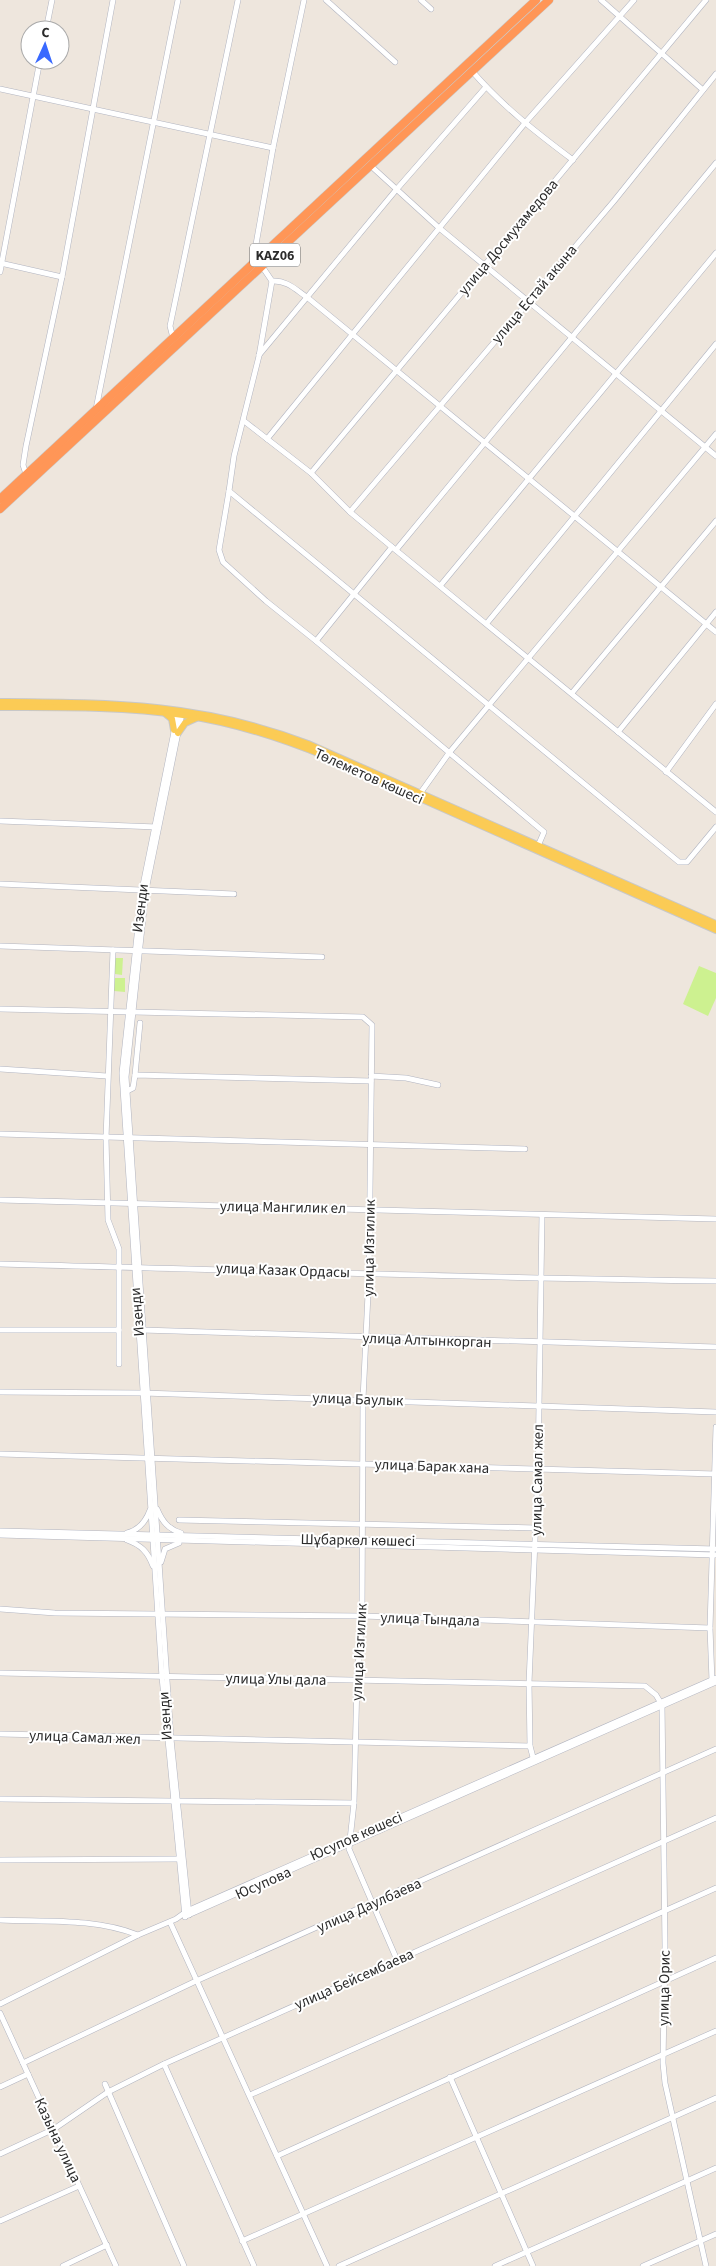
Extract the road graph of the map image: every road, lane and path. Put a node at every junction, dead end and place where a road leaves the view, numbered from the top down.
1 (52, 0) edge
2 (113, 0) edge
3 (178, 0) edge
4 (238, 0) edge
5 (304, 0) edge
6 (326, 0) edge
7 (421, 0) edge
8 (536, 0) edge
9 (549, 0) edge
10 (601, 0) edge
11 (634, 0) edge
12 (706, 0) edge
13 (431, 8) dead end
14 (621, 17) junction
15 (48, 20) edge
16 (662, 53) junction
17 (395, 62) dead end
18 (38, 70) edge
19 (472, 71) junction
20 (716, 74) edge
21 (486, 87) junction
22 (0, 89) edge
23 (703, 90) junction
24 (33, 96) junction
25 (94, 110) junction
26 (154, 123) junction
27 (525, 123) junction
28 (211, 134) junction
29 (273, 148) junction
30 (573, 160) junction
31 (716, 164) edge
32 (370, 166) junction
33 (396, 190) junction
34 (438, 228) junction
35 (716, 253) edge
36 (257, 259) junction
37 (1, 263) edge
38 (484, 264) junction
39 (263, 267) junction
40 (0, 272) edge
41 (62, 277) junction
42 (272, 281) junction
43 (308, 298) junction
44 (528, 302) junction
45 (351, 334) junction
46 (572, 337) junction
47 (173, 338) junction
48 (716, 344) edge
49 (259, 356) junction
50 (396, 372) junction
51 (616, 374) junction
52 (439, 407) junction
53 (96, 410) junction
54 (660, 411) junction
55 (244, 420) junction
56 (716, 434) edge
57 (267, 439) junction
58 (484, 444) junction
59 (705, 447) junction
60 (716, 456) edge
61 (26, 474) junction
62 (310, 474) junction
63 (528, 480) junction
64 (229, 491) junction
65 (1, 504) edge
66 (350, 512) junction
67 (572, 517) junction
68 (716, 521) edge
69 (394, 548) junction
70 (617, 553) junction
71 (440, 586) junction
72 (660, 588) junction
73 (354, 595) junction
74 (716, 612) edge
75 (486, 623) junction
76 (706, 624) junction
77 (716, 632) edge
78 (316, 641) junction
79 (529, 658) junction
80 (572, 693) junction
81 (0, 702) edge
82 (716, 704) edge
83 (488, 705) junction
84 (0, 707) edge
85 (158, 712) junction
86 (180, 712) junction
87 (201, 718) junction
88 (176, 731) junction
89 (618, 732) junction
90 (449, 753) junction
91 (666, 772) junction
92 (419, 795) junction
93 (716, 812) edge
94 (0, 821) edge
95 (156, 827) junction
96 (716, 827) edge
97 (538, 846) junction
98 (0, 884) edge
99 (144, 890) junction
100 (234, 894) dead end
101 (716, 924) edge
102 (716, 930) edge
103 (0, 946) edge
104 (113, 950) junction
105 (137, 950) junction
106 (322, 957) dead end
107 (0, 1009) edge
108 (109, 1011) junction
109 (130, 1012) junction
110 (140, 1023) dead end
111 (0, 1069) edge
112 (136, 1075) junction
113 (107, 1076) junction
114 (371, 1079) junction
115 (438, 1085) dead end
116 (124, 1092) junction
117 (0, 1134) edge
118 (106, 1138) junction
119 (127, 1138) junction
120 (371, 1146) junction
121 (525, 1149) dead end
122 (0, 1200) edge
123 (108, 1202) junction
124 (132, 1202) junction
125 (369, 1209) junction
126 (542, 1215) junction
127 (716, 1219) edge
128 (0, 1264) edge
129 (120, 1266) junction
130 (136, 1266) junction
131 (368, 1273) junction
132 (542, 1279) junction
133 (716, 1282) edge
134 (0, 1330) edge
135 (119, 1330) junction
136 (141, 1330) junction
137 (366, 1338) junction
138 (539, 1342) junction
139 (716, 1347) edge
140 (119, 1364) dead end
141 (0, 1392) edge
142 (145, 1393) junction
143 (363, 1399) junction
144 (538, 1406) junction
145 (716, 1412) edge
146 (716, 1427) edge
147 (0, 1454) edge
148 (150, 1457) junction
149 (363, 1464) junction
150 (538, 1469) junction
151 (715, 1474) edge
152 (153, 1504) junction
153 (179, 1520) dead end
154 (362, 1525) junction
155 (536, 1528) junction
156 (0, 1531) edge
157 (0, 1535) edge
158 (121, 1536) junction
159 (714, 1536) edge
160 (155, 1537) junction
161 (189, 1538) junction
162 (362, 1543) junction
163 (535, 1547) junction
164 (714, 1552) edge
165 (157, 1573) junction
166 (0, 1608) edge
167 (160, 1614) junction
168 (362, 1616) junction
169 (531, 1623) junction
170 (710, 1628) junction
171 (0, 1673) edge
172 (164, 1677) junction
173 (357, 1680) junction
174 (714, 1681) edge
175 (529, 1684) junction
176 (662, 1703) junction
177 (0, 1734) edge
178 (169, 1739) junction
179 (356, 1744) junction
180 (530, 1746) junction
181 (716, 1749) edge
182 (534, 1760) junction
183 (662, 1774) junction
184 (0, 1799) edge
185 (174, 1801) junction
186 (354, 1803) junction
187 (716, 1818) edge
188 (351, 1838) junction
189 (663, 1842) junction
190 (350, 1844) junction
191 (0, 1860) edge
192 (180, 1860) junction
193 (716, 1888) edge
194 (186, 1897) junction
195 (202, 1904) junction
196 (372, 1904) junction
197 (664, 1911) junction
198 (186, 1914) junction
199 (0, 1920) edge
200 (170, 1922) junction
201 (138, 1935) junction
202 (716, 1958) edge
203 (397, 1960) junction
204 (196, 1982) junction
205 (664, 1982) junction
206 (0, 2004) edge
207 (0, 2013) edge
208 (716, 2031) edge
209 (223, 2037) junction
210 (663, 2054) junction
211 (23, 2063) junction
212 (164, 2064) junction
213 (28, 2074) junction
214 (450, 2077) junction
215 (105, 2084) dead end
216 (0, 2087) edge
217 (108, 2092) junction
218 (250, 2095) junction
219 (716, 2098) edge
220 (673, 2117) junction
221 (54, 2129) junction
222 (477, 2137) junction
223 (0, 2154) edge
224 (277, 2156) junction
225 (716, 2168) edge
226 (687, 2182) junction
227 (79, 2186) junction
228 (502, 2194) junction
229 (304, 2215) junction
230 (0, 2221) edge
231 (716, 2234) edge
232 (242, 2241) junction
233 (701, 2241) junction
234 (107, 2245) junction
235 (527, 2252) junction
236 (63, 2266) edge
237 (116, 2266) edge
238 (184, 2266) edge
239 (254, 2266) edge
240 (327, 2266) edge
241 (339, 2266) edge
242 (495, 2266) edge
243 (533, 2266) edge
244 (644, 2266) edge
245 (706, 2266) edge

1 - 15 street
2 - 25 street
3 - 26 street
4 - 28 street
5 - 29 street
6 - 17 street
7 - 13 street
8 - 36 highway, KАZ06
9 - 19 highway, KАZ06
10 - 14 street
11 - 14 street
12 - 16 street, улица Досмухамедова
14 - 16 street
14 - 27 street
16 - 23 street
16 - 30 street, улица Досмухамедова
18 - 24 street
19 - 21 street
19 - 32 highway, KАZ06
20 - 23 street, улица Естай акына
21 - 27 street
21 - 33 street
22 - 24 street
23 - 44 street, улица Естай акына
24 - 25 street
24 - 37 street
25 - 26 street
25 - 41 street
26 - 28 street
26 - 53 street
27 - 30 street
27 - 34 street
28 - 29 street
28 - 47 street
29 - 36 street
30 - 38 street, улица Досмухамедова
31 - 46 street
32 - 33 street
32 - 39 highway, KАZ06
33 - 34 street
33 - 43 street
34 - 38 street
34 - 45 street
35 - 51 street
36 - 39 street
36 - 47 highway, KАZ06
37 - 40 street
37 - 41 street
38 - 44 street
38 - 50 street, улица Досмухамедова
39 - 42 street
39 - 65 highway, KАZ06
41 - 61 street
42 - 43 street
42 - 49 street
43 - 45 street
43 - 49 street
44 - 46 street
44 - 52 street, улица Естай акына
45 - 50 street
45 - 57 street
46 - 51 street
46 - 58 street
47 - 53 highway, KАZ06
48 - 54 street
49 - 55 street
50 - 52 street
50 - 62 street, улица Досмухамедова
51 - 54 street
51 - 63 street
52 - 58 street
52 - 66 street, улица Естай акына
53 - 61 highway, KАZ06
54 - 59 street
54 - 67 street
55 - 57 street
55 - 64 street
56 - 59 street
57 - 62 street
58 - 63 street
58 - 69 street
59 - 60 street
59 - 70 street
61 - 65 highway, KАZ06
62 - 66 street
63 - 67 street
63 - 71 street
64 - 73 street
64 - 78 street
66 - 69 street
67 - 70 street
67 - 75 street
68 - 72 street
69 - 71 street
69 - 73 street
70 - 72 street
70 - 79 street
71 - 75 street
72 - 76 street
72 - 80 street
73 - 78 street
73 - 83 street
74 - 76 street
75 - 79 street
76 - 77 street
76 - 89 street
78 - 90 street
79 - 80 street
79 - 83 street
80 - 89 street
81 - 86 main road, Төлеметов көшесі
82 - 91 street
83 - 90 street
83 - 96 street
84 - 85 main road, Төлеметов көшесі
85 - 86 main road, Төлеметов көшесі
85 - 88 main road
86 - 87 main road, Төлеметов көшесі
86 - 88 street, Изенди
86 - 92 main road, Төлеметов көшесі
87 - 88 main road
87 - 92 main road, Төлеметов көшесі
88 - 95 street, Изенди
89 - 91 street
90 - 92 street
90 - 97 street
91 - 93 street
92 - 97 main road, Төлеметов көшесі
92 - 102 main road, Төлеметов көшесі
94 - 95 street
95 - 99 street, Изенди
97 - 101 main road, Төлеметов көшесі
98 - 99 street
99 - 100 street
99 - 105 street, Изенди
103 - 104 street
104 - 105 street
104 - 108 street
105 - 106 street
105 - 109 street, Изенди
107 - 108 street, улица Изгилик
108 - 109 street, улица Изгилик
108 - 113 street
109 - 114 street, улица Изгилик
109 - 116 street, Изенди
110 - 112 street
111 - 113 street
112 - 114 street
112 - 116 street
113 - 118 street
114 - 115 street
114 - 120 street, улица Изгилик
116 - 119 street, Изенди
117 - 118 street
118 - 119 street
118 - 123 street
119 - 120 street
119 - 124 street, Изенди
120 - 121 street
120 - 125 street, улица Изгилик
122 - 123 street, улица Мангилик ел
123 - 124 street, улица Мангилик ел
123 - 129 street
124 - 125 street, улица Мангилик ел
124 - 130 street, Изенди
125 - 126 street, улица Мангилик ел
125 - 131 street, улица Изгилик
126 - 127 street, улица Мангилик ел
126 - 132 street, улица Самал жел
128 - 129 street, улица Казак Ордасы
129 - 130 street, улица Казак Ордасы
129 - 135 street
130 - 131 street, улица Казак Ордасы
130 - 136 street, Изенди
131 - 132 street, улица Казак Ордасы
131 - 137 street, улица Изгилик
132 - 133 street, улица Казак Ордасы
132 - 138 street, улица Самал жел
134 - 135 street
135 - 140 street
136 - 137 street, улица Алтынкорган
136 - 142 street, Изенди
137 - 138 street, улица Алтынкорган
137 - 143 street, улица Изгилик
138 - 139 street, улица Алтынкорган
138 - 144 street, улица Самал жел
141 - 142 street, улица Баулык
142 - 143 street, улица Баулык
142 - 148 street, Изенди
143 - 144 street, улица Баулык
143 - 149 street, улица Изгилик
144 - 145 street, улица Баулык
144 - 150 street, улица Самал жел
146 - 151 street
147 - 148 street, улица Барак хана
148 - 149 street, улица Барак хана
148 - 152 street, Изенди
149 - 150 street, улица Барак хана
149 - 154 street, улица Изгилик
150 - 151 street, улица Барак хана
150 - 155 street, улица Самал жел
151 - 159 street
152 - 158 street
152 - 160 street, Изенди
152 - 161 street
153 - 154 street
154 - 155 street
154 - 162 street, улица Изгилик
155 - 163 street, улица Самал жел
156 - 158 street, Шұбаркөл көшесі
157 - 158 street, Шұбаркөл көшесі
158 - 160 street, Шұбаркөл көшесі
158 - 165 street
159 - 164 street
160 - 161 street, Шұбаркөл көшесі
160 - 165 street, Изенди
161 - 162 street, Шұбаркөл көшесі
161 - 165 street
162 - 163 street, Шұбаркөл көшесі
162 - 168 street, улица Изгилик
163 - 164 street, Шұбаркөл көшесі
163 - 169 street, улица Самал жел
164 - 170 street
165 - 167 street, Изенди
166 - 167 street, улица Тындала
167 - 168 street, улица Тындала
167 - 172 street, Изенди
168 - 169 street, улица Тындала
168 - 173 street, улица Изгилик
169 - 170 street, улица Тындала
169 - 175 street, улица Самал жел
170 - 174 street
171 - 172 street, улица Улы дала
172 - 173 street, улица Улы дала
172 - 178 street, Изенди
173 - 175 street, улица Улы дала
173 - 179 street, улица Изгилик
174 - 176 street, Юсупов көшесі
175 - 176 street, улица Улы дала
175 - 180 street, улица Самал жел
176 - 182 street, Юсупов көшесі
176 - 183 street, улица Орис
177 - 178 street, улица Самал жел
178 - 179 street, улица Самал жел
178 - 185 street, Изенди
179 - 180 street, улица Самал жел
179 - 186 street, улица Изгилик
180 - 182 street, улица Самал жел
181 - 183 street, улица Даулбаева
182 - 188 street, Юсупов көшесі
182 - 190 street, Юсупов көшесі
183 - 189 street, улица Орис
183 - 196 street, улица Даулбаева
184 - 185 street
185 - 186 street
185 - 192 street, Изенди
186 - 188 street, улица Изгилик
187 - 189 street, улица Бейсембаева
188 - 190 street, улица Изгилик
188 - 195 street, Юсупов көшесі
189 - 197 street, улица Орис
189 - 203 street, улица Бейсембаева
190 - 196 street
190 - 198 street, Юсупова
191 - 192 street
192 - 194 street, Изенди
192 - 198 street, Изенди
193 - 197 street
194 - 195 street
194 - 198 street, Изенди
195 - 198 street, Юсупов көшесі
196 - 203 street
196 - 204 street, улица Даулбаева
197 - 205 street, улица Орис
197 - 218 street
198 - 200 street, Юсупова
199 - 201 street
200 - 201 street
200 - 204 street
201 - 206 street
202 - 205 street
203 - 209 street, улица Бейсембаева
204 - 209 street
204 - 211 street, улица Даулбаева
205 - 210 street, улица Орис
205 - 214 street
207 - 211 street, Казына улица
208 - 210 street
209 - 212 street, улица Бейсембаева
209 - 218 street
210 - 220 street, улица Орис
210 - 222 street
211 - 213 street, Казына улица
212 - 217 street, улица Бейсембаева
212 - 232 street
213 - 216 street
213 - 221 street, Казына улица
214 - 222 street
214 - 224 street
215 - 217 street
217 - 221 street, улица Бейсембаева
217 - 238 street
218 - 224 street
219 - 220 street
220 - 226 street, улица Орис
220 - 228 street
221 - 223 street, улица Бейсембаева
221 - 227 street, Казына улица
222 - 228 street
222 - 229 street
224 - 229 street
225 - 226 street
226 - 233 street, улица Орис
226 - 235 street
227 - 230 street
227 - 234 street, Казына улица
228 - 235 street
228 - 241 street
229 - 232 street
229 - 240 street
231 - 233 street
232 - 239 street
233 - 244 street
233 - 245 street, улица Орис
234 - 236 street
234 - 237 street, Казына улица
235 - 242 street
235 - 243 street

